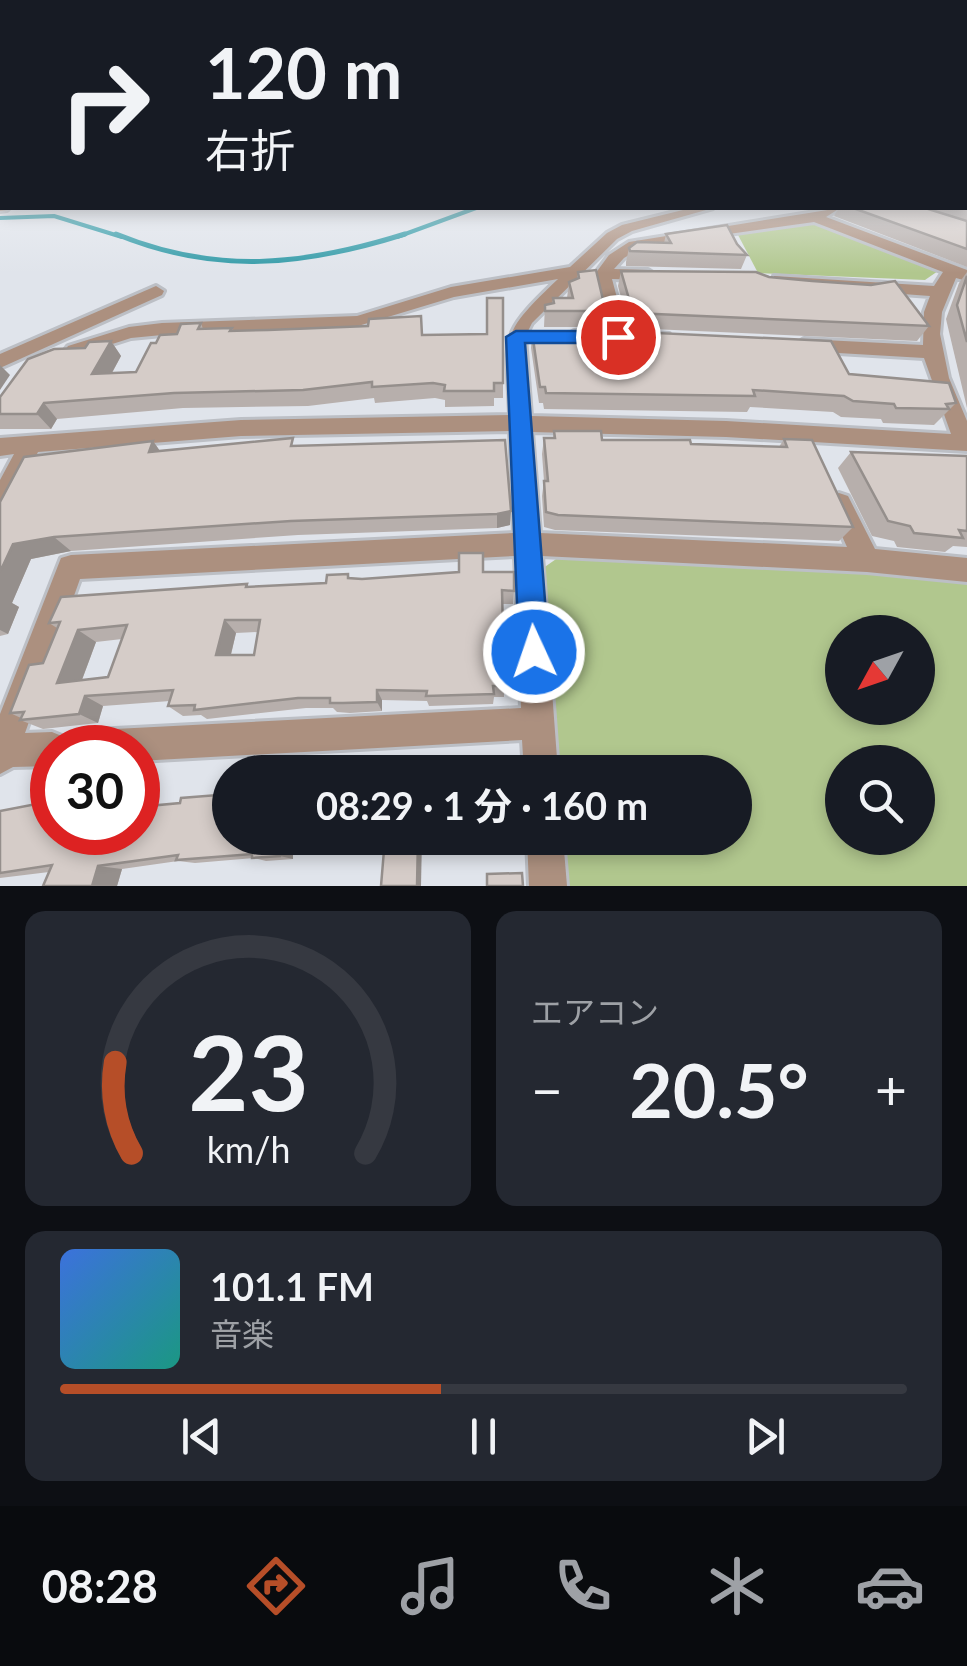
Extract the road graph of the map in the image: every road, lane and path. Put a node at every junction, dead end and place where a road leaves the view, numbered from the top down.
1 (698, 210) edge
2 (829, 210) edge
3 (815, 218) junction
4 (572, 272) junction
5 (603, 274) junction
6 (959, 274) edge
7 (659, 276) edge
8 (770, 279) edge
9 (156, 291) dead end
10 (936, 291) junction
11 (533, 337) junction
12 (618, 337) junction
13 (676, 339) edge
14 (789, 344) edge
15 (932, 352) junction
16 (0, 362) edge
17 (22, 379) edge
18 (520, 423) junction
19 (806, 432) junction
20 (967, 443) edge
21 (31, 444) junction
22 (0, 447) edge
23 (0, 502) edge
24 (528, 544) junction
25 (867, 560) junction
26 (967, 570) edge
27 (538, 723) junction
28 (160, 743) edge
29 (30, 751) edge
30 (1, 754) edge
31 (540, 755) edge
32 (546, 855) edge
33 (548, 886) edge

1 - 4 street
2 - 3 street
3 - 5 street
3 - 6 street
4 - 11 street
4 - 17 street
5 - 7 street
5 - 12 street
6 - 10 street
8 - 10 street
9 - 16 street
10 - 15 street
11 - 12 street
11 - 18 street
12 - 13 street
14 - 15 street
15 - 20 street
18 - 19 street
18 - 21 street
18 - 24 street
19 - 20 street
19 - 25 street
21 - 22 street
21 - 23 street
24 - 25 street
24 - 27 street
24 - 30 street
25 - 26 street
27 - 28 street
27 - 31 street
29 - 30 street
32 - 33 street

